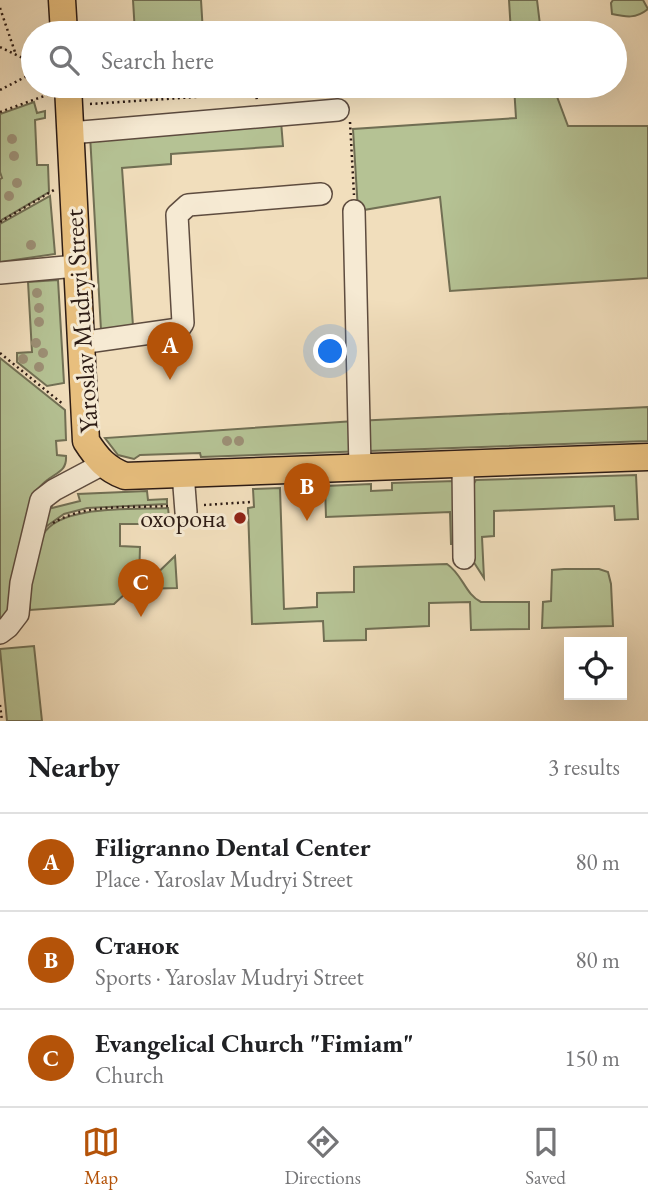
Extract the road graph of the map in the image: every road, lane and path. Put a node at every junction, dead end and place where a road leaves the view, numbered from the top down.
1 (62, 0) edge
2 (0, 8) edge
3 (63, 21) edge
4 (0, 47) edge
5 (16, 55) junction
6 (21, 57) edge
7 (21, 80) edge
8 (0, 90) edge
9 (50, 98) edge
10 (62, 98) edge
11 (256, 98) edge
12 (338, 110) joint
13 (0, 112) edge
14 (258, 117) junction
15 (70, 133) junction
16 (56, 189) dead end
17 (321, 194) dead end
18 (354, 211) joint
19 (0, 222) edge
20 (76, 265) junction
21 (0, 273) edge
22 (80, 342) junction
23 (0, 353) edge
24 (68, 408) dead end
25 (648, 457) edge
26 (103, 464) junction
27 (463, 464) junction
28 (360, 467) junction
29 (183, 474) junction
30 (251, 502) dead end
31 (186, 508) junction
32 (29, 543) junction
33 (464, 558) dead end
34 (0, 633) edge
35 (0, 705) edge
36 (2, 721) edge

1 - 3 main road
2 - 5 path
4 - 5 path
5 - 6 path
7 - 8 path
9 - 13 path
10 - 15 main road, Yaroslav Mudryi Street
11 - 14 path
12 - 14 street
12 - 18 path
14 - 15 street
15 - 20 main road, Yaroslav Mudryi Street
16 - 19 path
17 - 22 street
18 - 28 street
20 - 21 street
20 - 22 main road, Yaroslav Mudryi Street
22 - 26 main road, Yaroslav Mudryi Street
23 - 24 path
25 - 27 main road, Yaroslav Mudryi Street
26 - 29 main road, Yaroslav Mudryi Street
26 - 32 street
27 - 28 main road, Yaroslav Mudryi Street
27 - 33 street
28 - 29 main road, Yaroslav Mudryi Street
29 - 31 street
30 - 31 path
31 - 32 path
32 - 34 street
35 - 36 path

